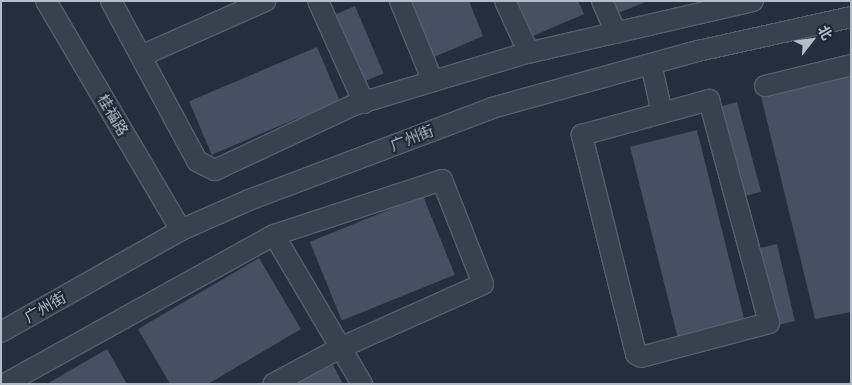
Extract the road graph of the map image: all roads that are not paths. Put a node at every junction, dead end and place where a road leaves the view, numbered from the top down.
1 (46, 1) edge
2 (111, 1) edge
3 (265, 1) edge
4 (318, 1) edge
5 (400, 1) edge
6 (505, 1) edge
7 (602, 1) edge
8 (753, 1) edge
9 (700, 7) edge
10 (851, 17) edge
11 (616, 33) junction
12 (529, 52) junction
13 (140, 56) junction
14 (650, 64) junction
15 (851, 65) edge
16 (433, 82) junction
17 (765, 86) dead end
18 (364, 102) junction
19 (662, 113) junction
20 (181, 230) junction
21 (274, 235) junction
22 (1, 332) edge
23 (342, 346) junction
24 (5, 384) edge
25 (273, 384) edge
26 (362, 384) edge

1 - 20 street, 桂福路
2 - 13 street
3 - 13 street
4 - 18 street
5 - 16 street
6 - 12 street
7 - 11 street
8 - 9 street
9 - 11 street
10 - 14 street, 广州街
11 - 12 street
12 - 16 street
13 - 18 street
14 - 19 street
14 - 20 street, 广州街
15 - 17 street
16 - 18 street
19 - 19 street
20 - 22 street, 广州街
21 - 23 street
21 - 23 street
21 - 24 street
23 - 25 street
23 - 26 street

